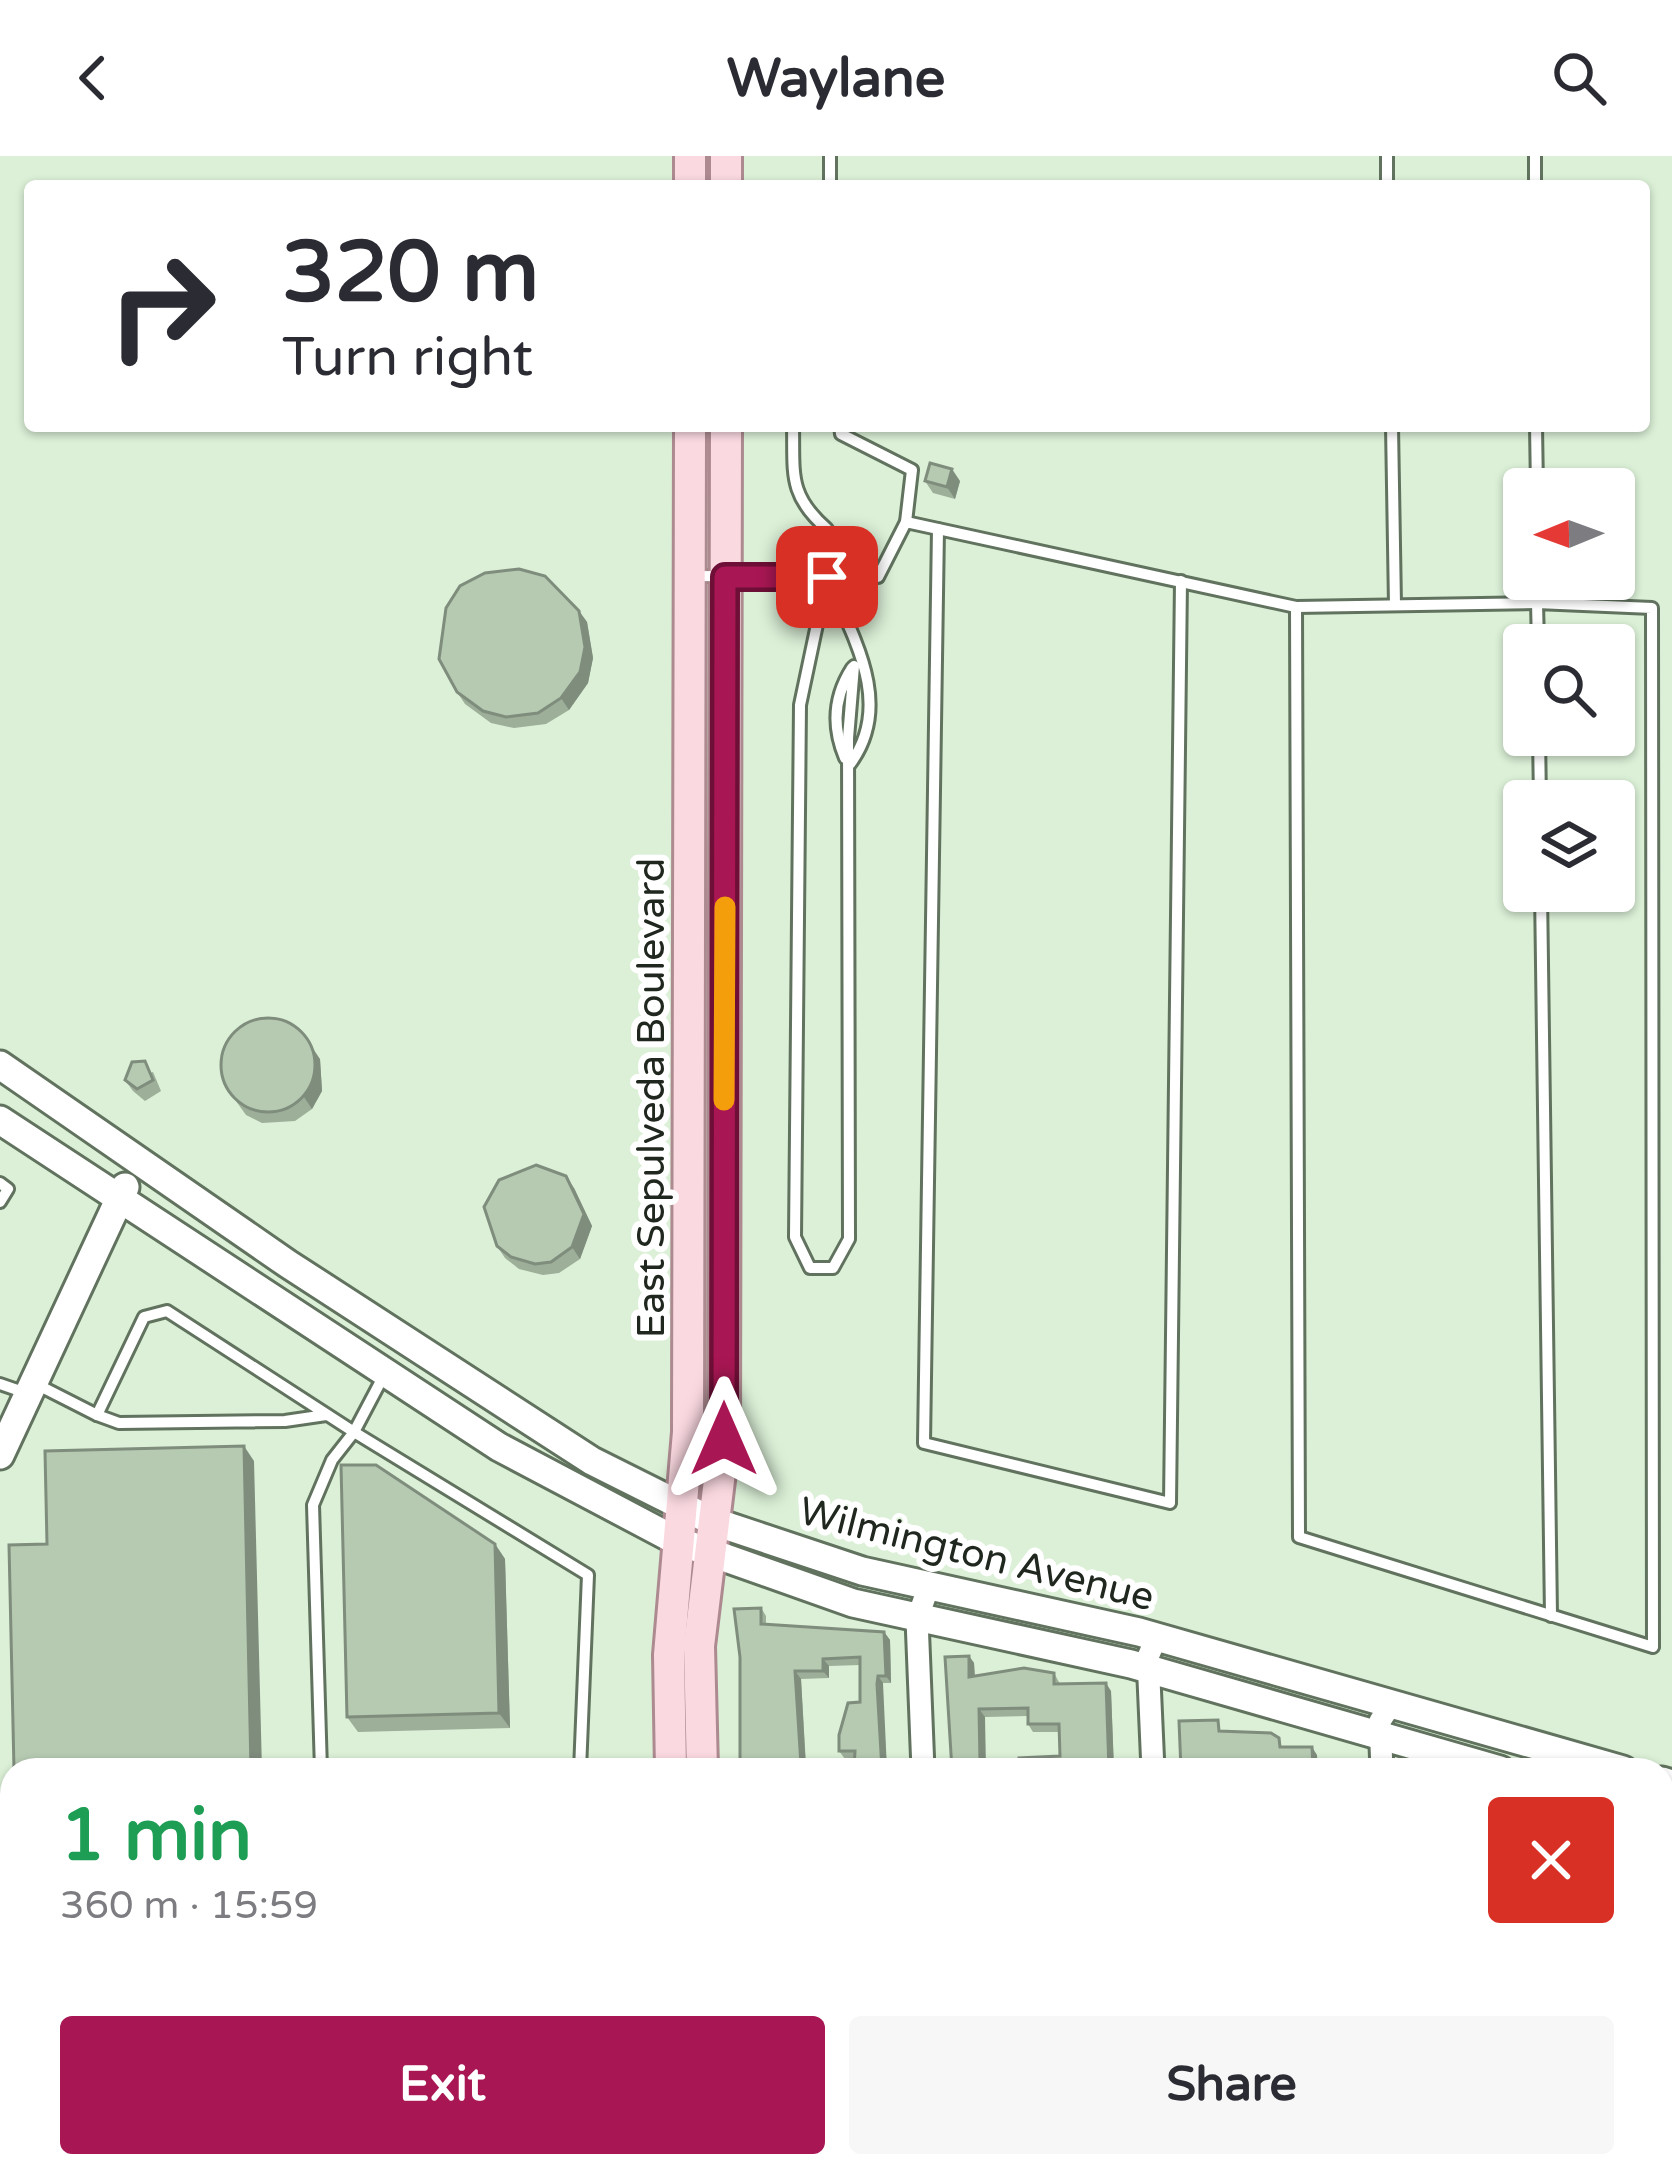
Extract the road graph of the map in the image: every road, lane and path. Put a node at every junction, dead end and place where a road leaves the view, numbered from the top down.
1 (690, 432) edge
2 (725, 432) edge
3 (793, 432) edge
4 (841, 432) edge
5 (1392, 432) edge
6 (1536, 432) edge
7 (1537, 468) edge
8 (906, 522) junction
9 (938, 529) junction
10 (691, 577) junction
11 (725, 577) junction
12 (827, 577) junction
13 (1181, 580) junction
14 (1537, 603) junction
15 (1395, 605) junction
16 (1296, 607) junction
17 (1538, 624) edge
18 (860, 651) junction
19 (848, 767) junction
20 (1541, 912) edge
21 (0, 1065) edge
22 (0, 1120) edge
23 (138, 1161) junction
24 (0, 1183) edge
25 (119, 1198) junction
26 (0, 1202) edge
27 (385, 1374) junction
28 (19, 1386) edge
29 (97, 1414) junction
30 (326, 1415) junction
31 (354, 1432) junction
32 (0, 1454) edge
33 (678, 1506) junction
34 (712, 1521) junction
35 (675, 1540) junction
36 (710, 1554) junction
37 (929, 1586) junction
38 (1551, 1616) junction
39 (917, 1619) junction
40 (1156, 1638) junction
41 (1149, 1670) junction
42 (1392, 1703) junction
43 (1381, 1736) junction
44 (321, 1758) edge
45 (580, 1758) edge
46 (671, 1758) edge
47 (702, 1758) edge
48 (923, 1758) edge
49 (1153, 1758) edge
50 (1382, 1758) edge
51 (1458, 1758) edge
52 (1558, 1758) edge

1 - 10 main road, East Sepulveda Boulevard
2 - 11 main road, East Sepulveda Boulevard
3 - 12 lane
4 - 8 lane
5 - 15 lane
6 - 7 lane
8 - 9 lane
8 - 12 lane
9 - 13 lane
9 - 13 lane
10 - 11 lane
10 - 33 main road, East Sepulveda Boulevard
11 - 12 lane
11 - 34 main road, East Sepulveda Boulevard
12 - 18 lane
12 - 19 lane
13 - 16 lane
14 - 15 lane
14 - 17 lane
14 - 38 lane
15 - 16 lane
16 - 38 lane
18 - 19 lane
18 - 19 lane
20 - 38 lane
21 - 23 main road, Wilmington Avenue
22 - 25 main road, Wilmington Avenue
23 - 25 main road
23 - 33 main road, Wilmington Avenue
24 - 26 lane
25 - 27 main road, Wilmington Avenue
25 - 28 main road
27 - 31 lane
27 - 35 main road, Wilmington Avenue
28 - 29 lane
28 - 32 main road
29 - 30 lane
29 - 30 lane
30 - 31 lane
31 - 44 lane
31 - 45 lane
33 - 34 main road, Wilmington Avenue
33 - 35 main road, East Sepulveda Boulevard
34 - 36 main road, East Sepulveda Boulevard
34 - 37 main road, Wilmington Avenue
35 - 36 main road, Wilmington Avenue
35 - 46 main road, East Sepulveda Boulevard
36 - 39 main road, Wilmington Avenue
36 - 47 main road, East Sepulveda Boulevard
37 - 39 street
37 - 40 main road, Wilmington Avenue
39 - 41 main road, Wilmington Avenue
39 - 48 street
40 - 41 street
40 - 42 main road, Wilmington Avenue
41 - 43 main road, Wilmington Avenue
41 - 49 street
42 - 43 street
42 - 52 main road, Wilmington Avenue
43 - 50 street
43 - 51 main road, Wilmington Avenue

